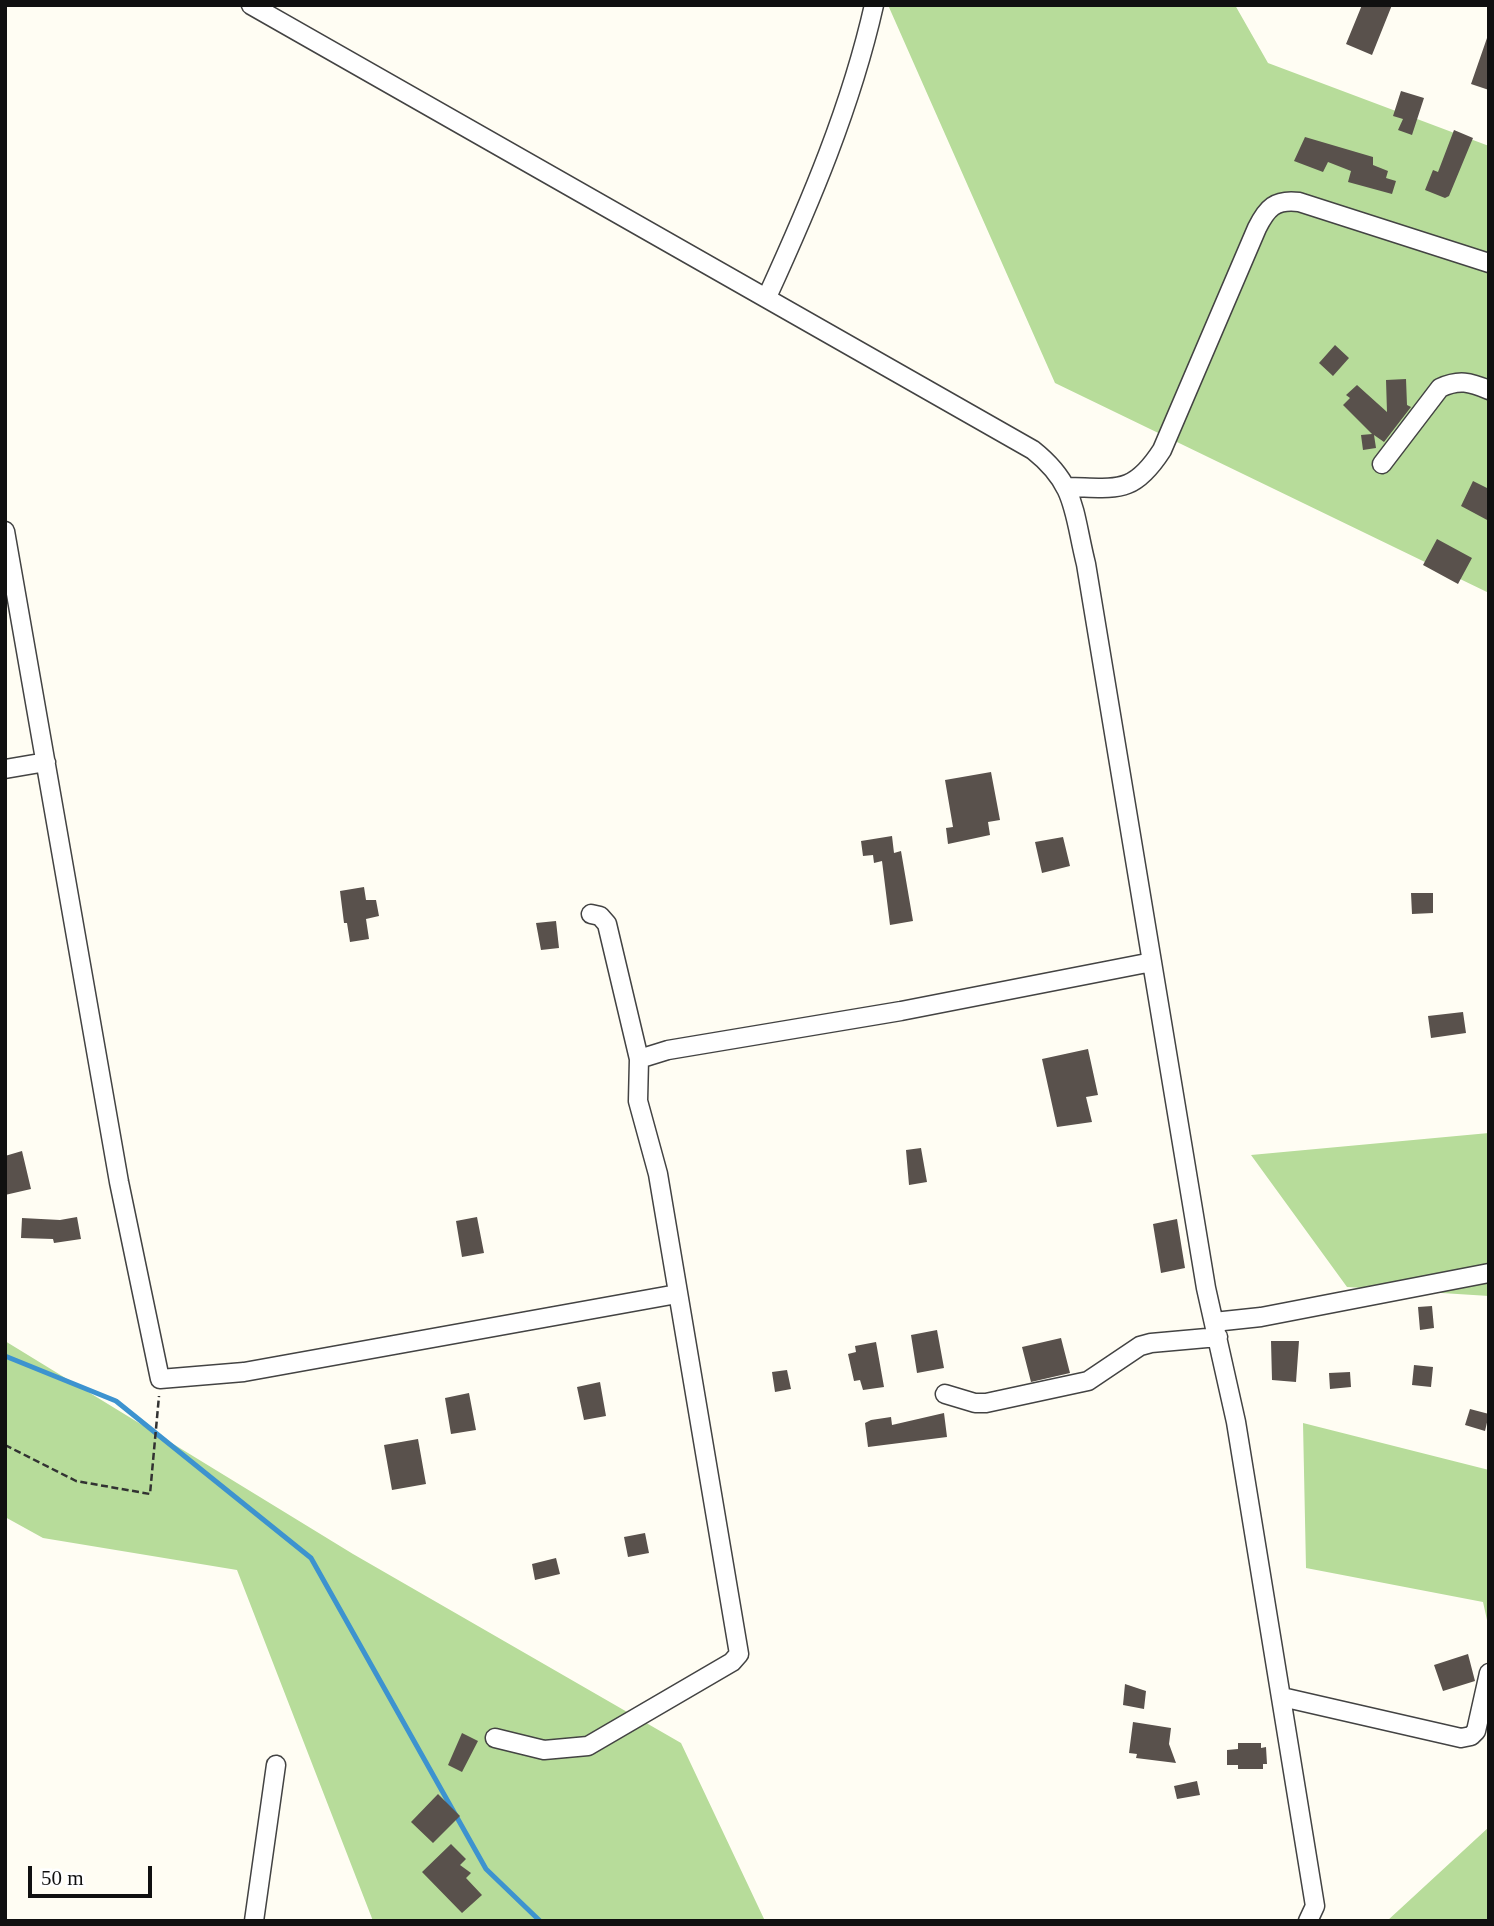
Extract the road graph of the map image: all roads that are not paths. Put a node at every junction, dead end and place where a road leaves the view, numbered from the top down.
1 (251, 5) edge
2 (874, 5) edge
3 (1489, 263) edge
4 (767, 298) junction
5 (1489, 390) edge
6 (1382, 464) dead end
7 (1068, 487) junction
8 (5, 531) edge
9 (46, 762) junction
10 (5, 769) edge
11 (591, 914) dead end
12 (1152, 962) junction
13 (639, 1059) junction
14 (1489, 1273) edge
15 (677, 1294) junction
16 (1216, 1330) junction
17 (945, 1395) dead end
18 (1489, 1673) edge
19 (1282, 1697) junction
20 (495, 1738) dead end
21 (276, 1765) dead end
22 (254, 1921) edge
23 (1308, 1921) edge

1 - 4 street
2 - 4 street
3 - 7 street
4 - 7 street
5 - 6 street
7 - 12 street
8 - 9 street
9 - 10 street
9 - 15 street
11 - 13 street
12 - 13 street
12 - 16 street
13 - 15 street
14 - 16 street
15 - 20 street
16 - 17 street
16 - 19 street
18 - 19 street
19 - 23 street
21 - 22 street

